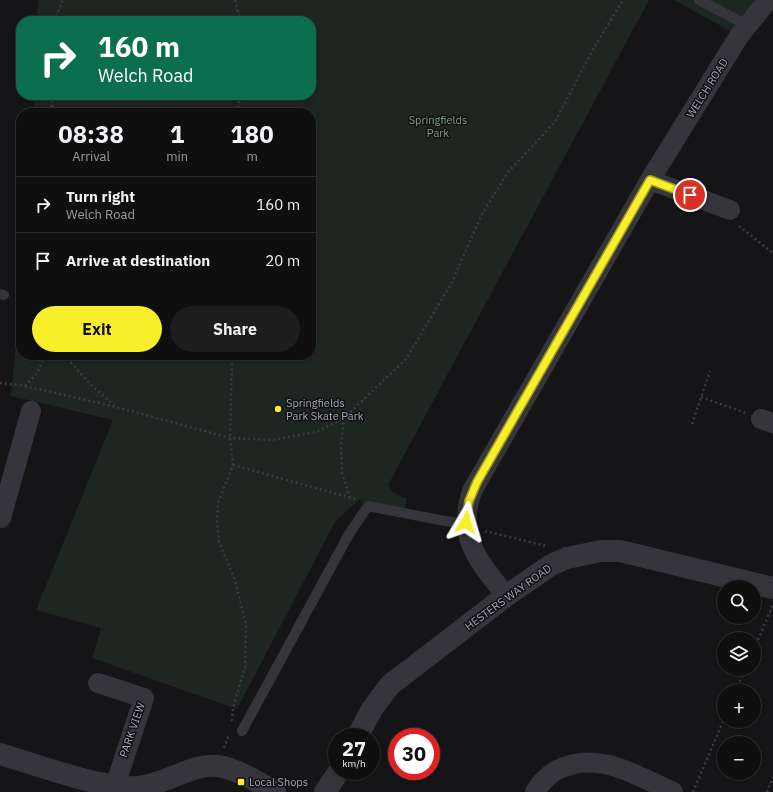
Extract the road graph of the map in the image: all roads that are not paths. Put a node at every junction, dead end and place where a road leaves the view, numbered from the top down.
1 (700, 0) edge
2 (768, 0) edge
3 (747, 25) junction
4 (650, 180) junction
5 (730, 210) road end
6 (31, 410) dead end
7 (3, 498) edge
8 (1, 518) dead end
9 (466, 524) junction
10 (773, 588) edge
11 (506, 596) junction
12 (98, 683) dead end
13 (362, 728) edge
14 (242, 731) dead end
15 (0, 754) edge
16 (333, 780) edge
17 (113, 788) edge
18 (275, 792) edge
19 (325, 792) edge
20 (535, 792) edge
21 (673, 792) edge

1 - 3 lane
2 - 3 street, WELCH ROAD
3 - 4 street, WELCH ROAD
4 - 5 street
4 - 9 street, WELCH ROAD
6 - 7 street
7 - 8 street
9 - 11 street, WELCH ROAD
9 - 14 lane
10 - 11 street, HESTERS WAY ROAD
11 - 13 street, HESTERS WAY ROAD
12 - 17 street, PARK VIEW
15 - 17 street
16 - 19 street
17 - 18 street
20 - 21 street

